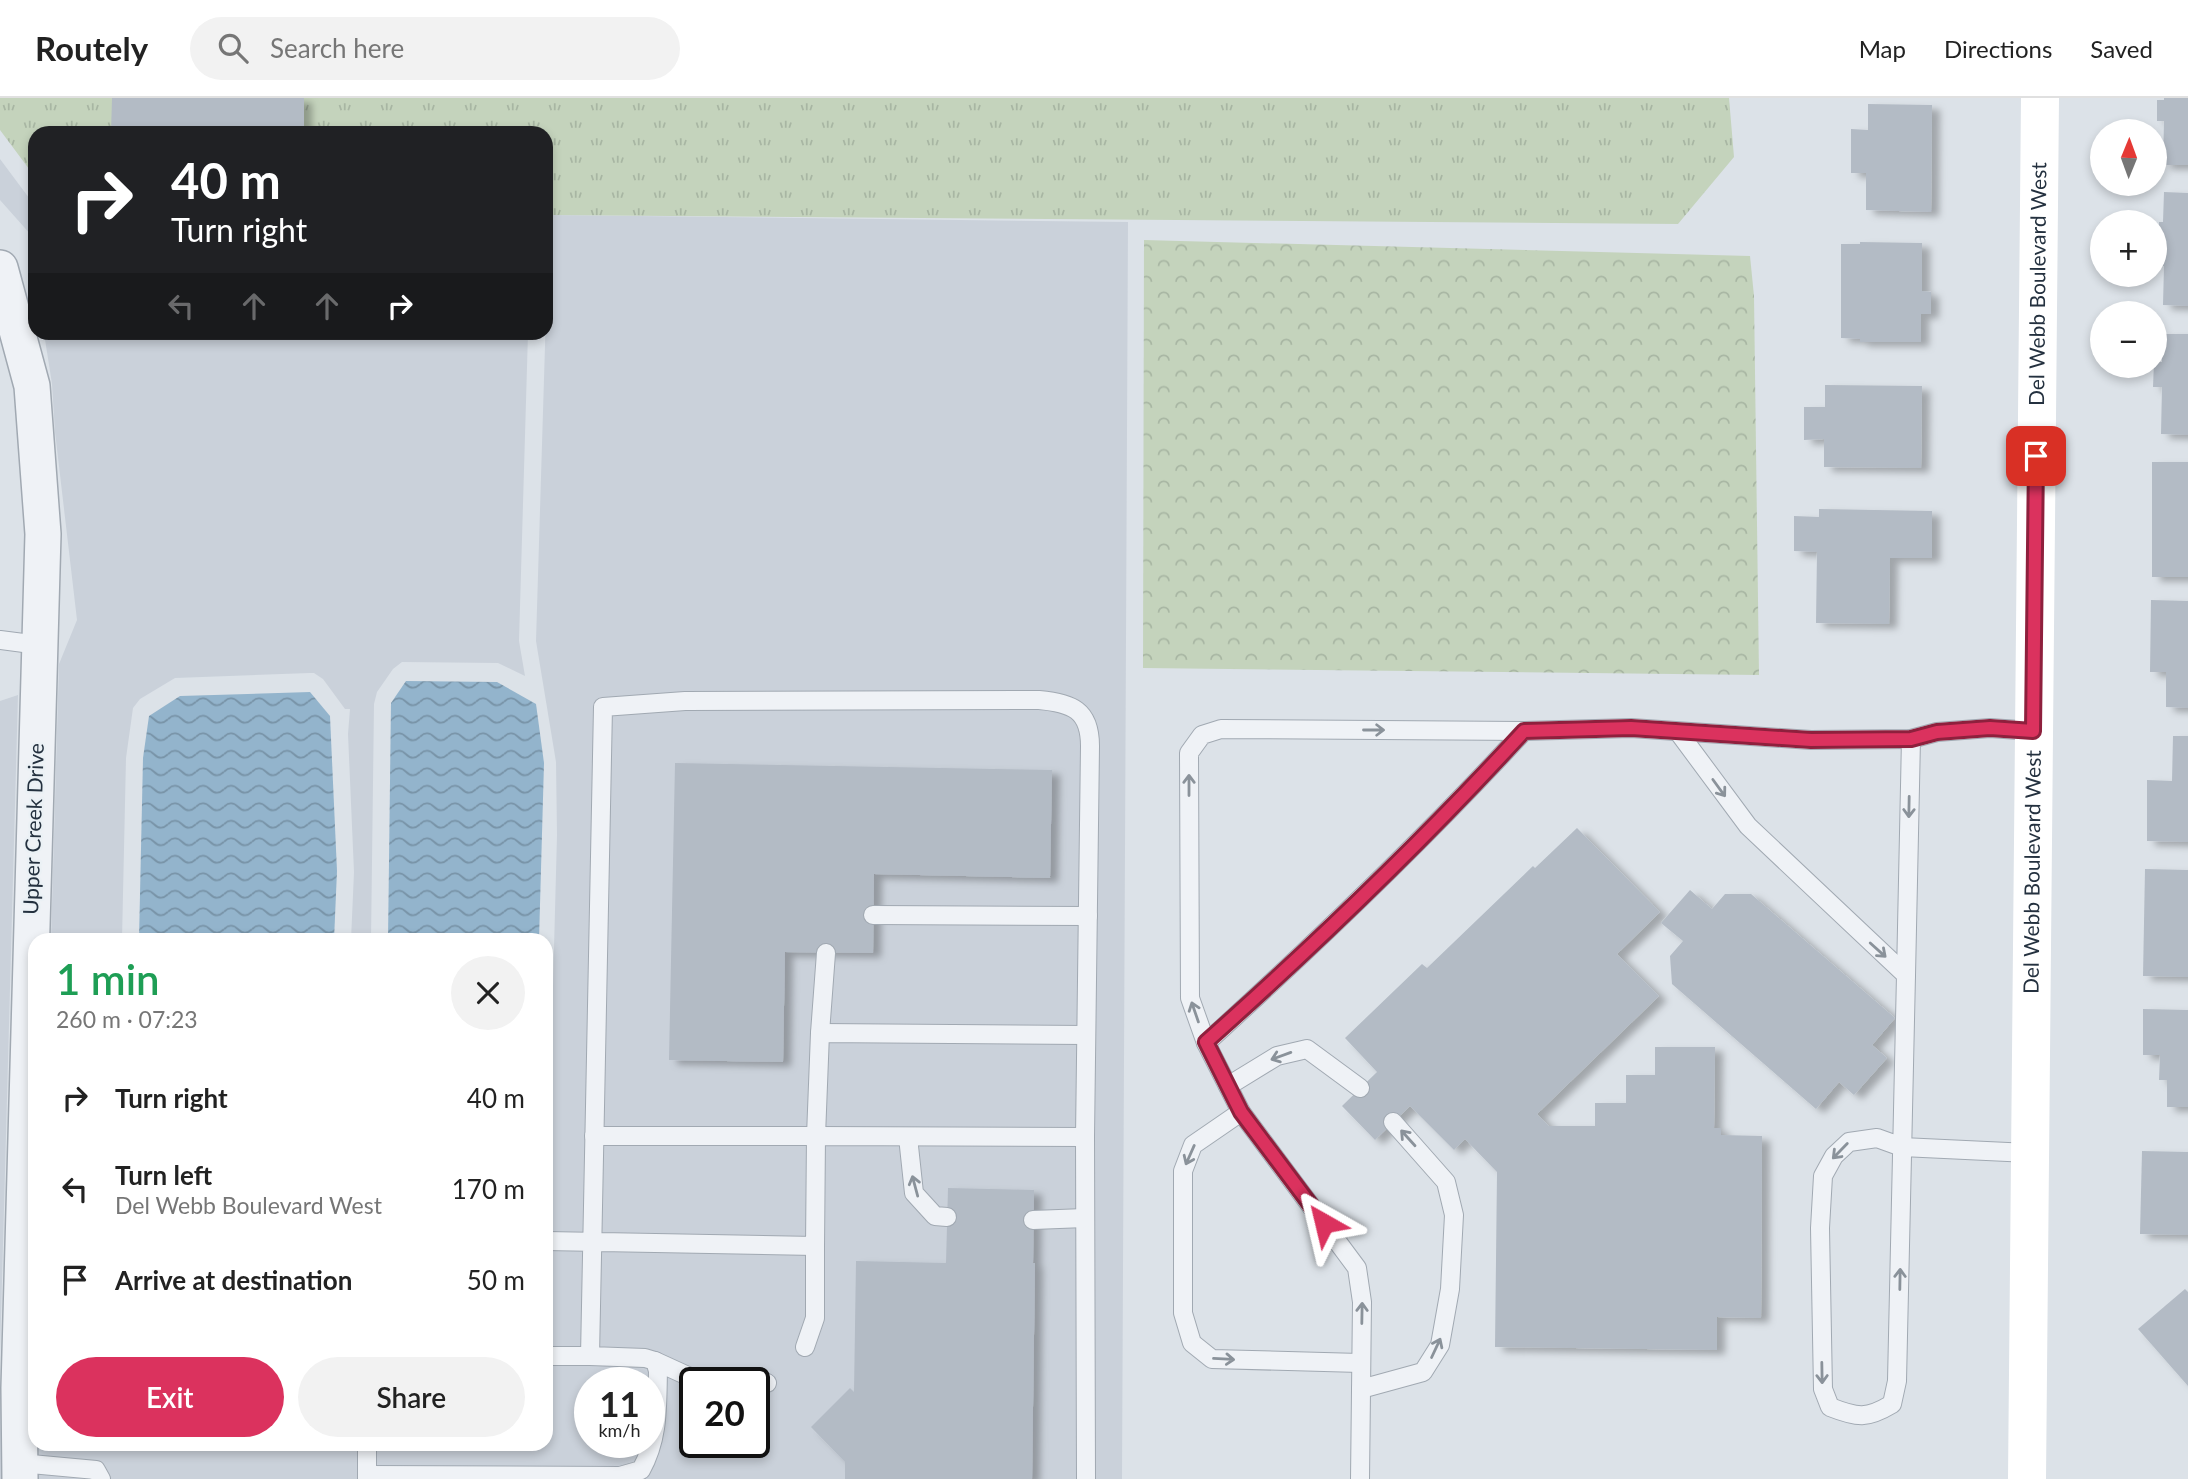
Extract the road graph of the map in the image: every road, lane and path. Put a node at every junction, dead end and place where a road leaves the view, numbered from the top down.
1 (2040, 98) edge
2 (0, 268) edge
3 (0, 640) edge
4 (40, 645) junction
5 (1524, 731) junction
6 (2033, 731) junction
7 (1679, 733) junction
8 (1911, 739) junction
9 (873, 915) dead end
10 (1088, 916) junction
11 (28, 933) edge
12 (28, 942) edge
13 (826, 953) dead end
14 (1906, 975) junction
15 (820, 1033) junction
16 (1086, 1035) junction
17 (1206, 1042) junction
18 (1228, 1086) junction
19 (1360, 1088) dead end
20 (1241, 1112) junction
21 (1394, 1122) dead end
22 (594, 1136) junction
23 (816, 1136) junction
24 (908, 1137) junction
25 (1085, 1137) junction
26 (1902, 1147) junction
27 (2029, 1153) junction
28 (947, 1217) dead end
29 (1086, 1218) junction
30 (1033, 1220) dead end
31 (553, 1241) edge
32 (591, 1241) junction
33 (816, 1246) junction
34 (805, 1347) dead end
35 (553, 1356) edge
36 (590, 1356) junction
37 (656, 1361) junction
38 (1360, 1363) junction
39 (679, 1372) edge
40 (10, 1388) edge
41 (1360, 1390) junction
42 (367, 1451) edge
43 (20, 1471) edge
44 (367, 1477) edge
45 (101, 1479) edge
46 (1086, 1479) edge
47 (1360, 1479) edge
48 (2027, 1479) edge

1 - 6 street, Del Webb Boulevard West
2 - 4 street, Upper Creek Drive
3 - 4 lane
4 - 11 street, Upper Creek Drive
5 - 7 lane
5 - 17 lane
17 -> 5 lane
6 - 8 lane
6 - 27 street, Del Webb Boulevard West
7 - 8 lane
7 -> 14 lane
8 -> 14 lane
9 - 10 lane
10 - 16 lane
10 - 22 lane
12 - 40 street, Upper Creek Drive
13 - 15 lane
14 - 26 lane
15 - 16 lane
15 - 23 lane
16 - 25 lane
17 - 18 lane
19 -> 18 lane
18 - 20 lane
38 -> 20 lane
20 -> 38 lane
41 -> 21 lane
22 - 23 lane
22 - 32 lane
23 - 24 lane
23 - 33 lane
24 - 25 lane
28 -> 24 lane
25 - 29 lane
26 -> 26 lane
26 - 27 lane
27 - 48 street, Del Webb Boulevard West
29 - 30 lane
29 - 46 lane
31 - 32 lane
32 - 33 lane
32 - 36 lane
33 - 34 lane
35 - 36 lane
36 - 37 lane
37 - 39 lane
37 - 44 lane
38 - 41 lane
40 - 43 street, Upper Creek Drive
41 - 47 lane
42 - 44 lane
43 - 45 lane

